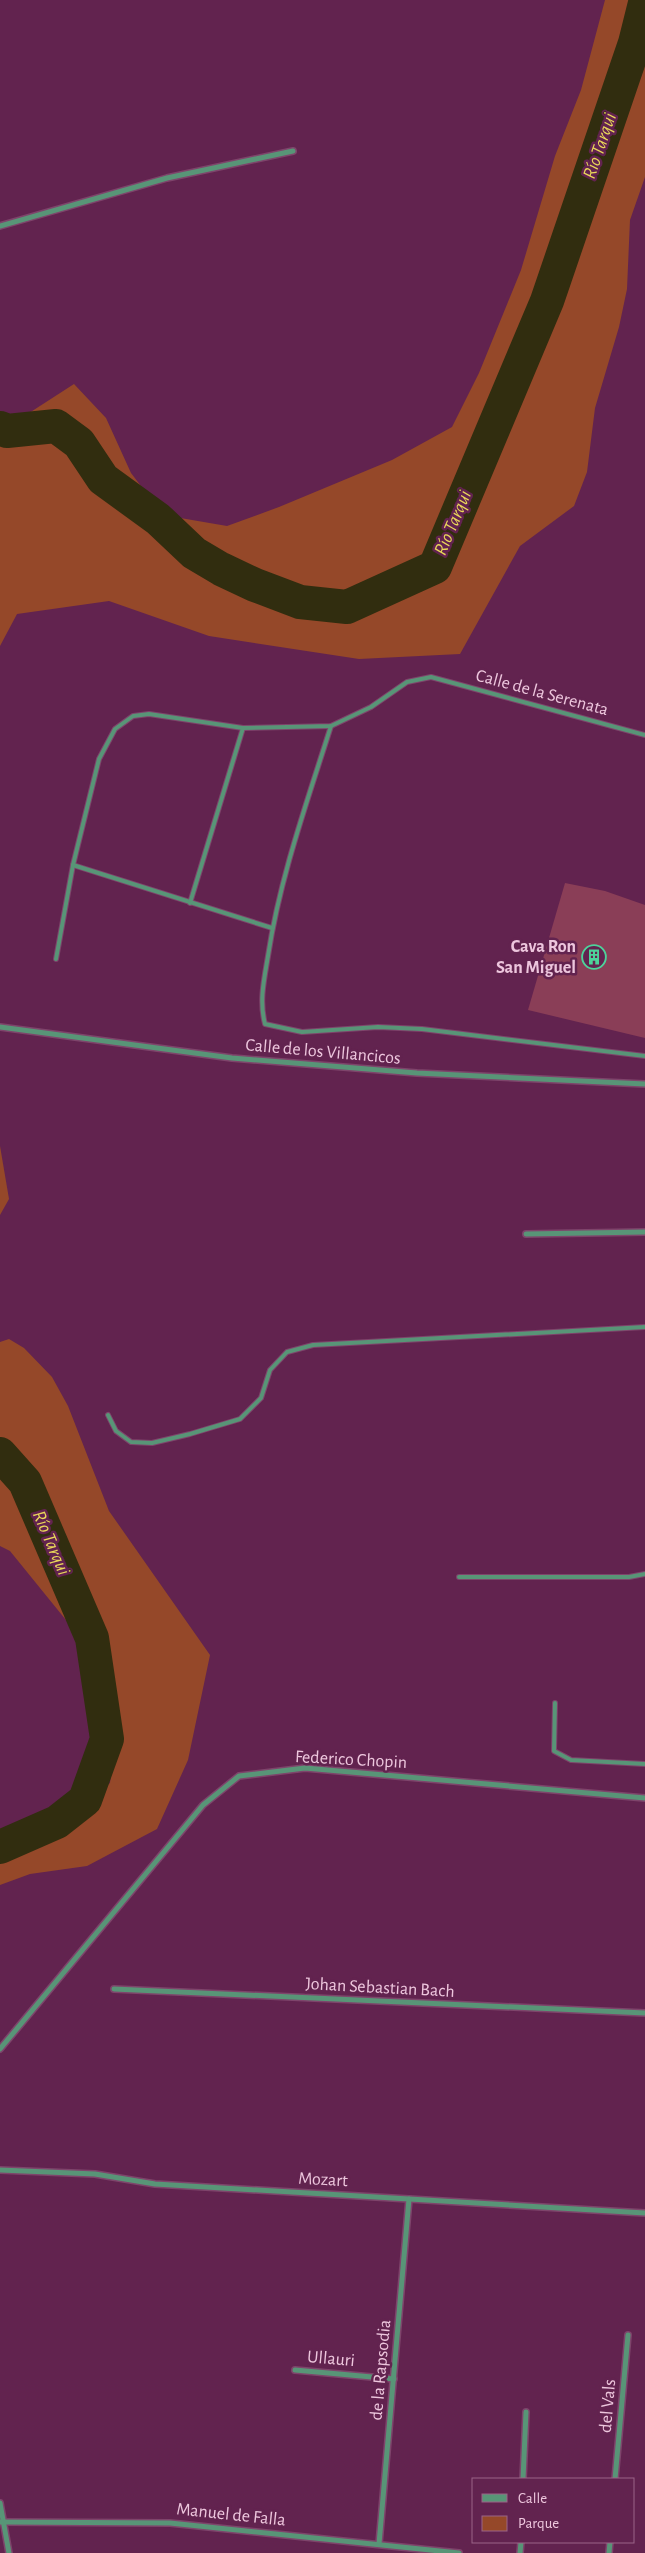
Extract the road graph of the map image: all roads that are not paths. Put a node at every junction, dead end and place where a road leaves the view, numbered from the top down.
1 (293, 151) dead end
2 (0, 226) edge
3 (331, 726) junction
4 (243, 728) junction
5 (645, 735) edge
6 (73, 865) junction
7 (190, 903) junction
8 (272, 928) junction
9 (56, 959) dead end
10 (0, 1027) edge
11 (645, 1056) edge
12 (645, 1084) edge
13 (645, 1232) edge
14 (526, 1234) dead end
15 (645, 1327) edge
16 (108, 1415) dead end
17 (645, 1574) edge
18 (459, 1577) dead end
19 (555, 1703) dead end
20 (645, 1764) edge
21 (645, 1798) edge
22 (114, 1989) dead end
23 (645, 2013) edge
24 (0, 2049) edge
25 (0, 2170) edge
26 (409, 2199) junction
27 (645, 2213) edge
28 (628, 2336) dead end
29 (294, 2370) dead end
30 (394, 2379) junction
31 (526, 2412) dead end
32 (523, 2478) edge
33 (615, 2478) edge
34 (0, 2503) edge
35 (2, 2523) edge
36 (379, 2544) junction
37 (9, 2553) edge
38 (459, 2553) edge

1 - 2 street
3 - 4 lane
3 - 5 lane, Calle de la Serenata
3 - 8 lane
4 - 6 lane
4 - 7 lane
6 - 7 lane
6 - 9 lane
7 - 8 lane
8 - 11 lane
10 - 12 street, Calle de los Villancicos
13 - 14 street
15 - 16 lane
17 - 18 lane
19 - 20 lane
21 - 24 street, Federico Chopin
22 - 23 street, Johan Sebastian Bach
25 - 26 street, Mozart
26 - 27 street, Mozart
26 - 30 street, de la Rapsodia
28 - 33 street, del Vals
29 - 30 street, Ullauri
30 - 36 street, de la Rapsodia
31 - 32 street
34 - 35 street
35 - 36 street, Manuel de Falla
35 - 37 street
36 - 38 street, Manuel de Falla

